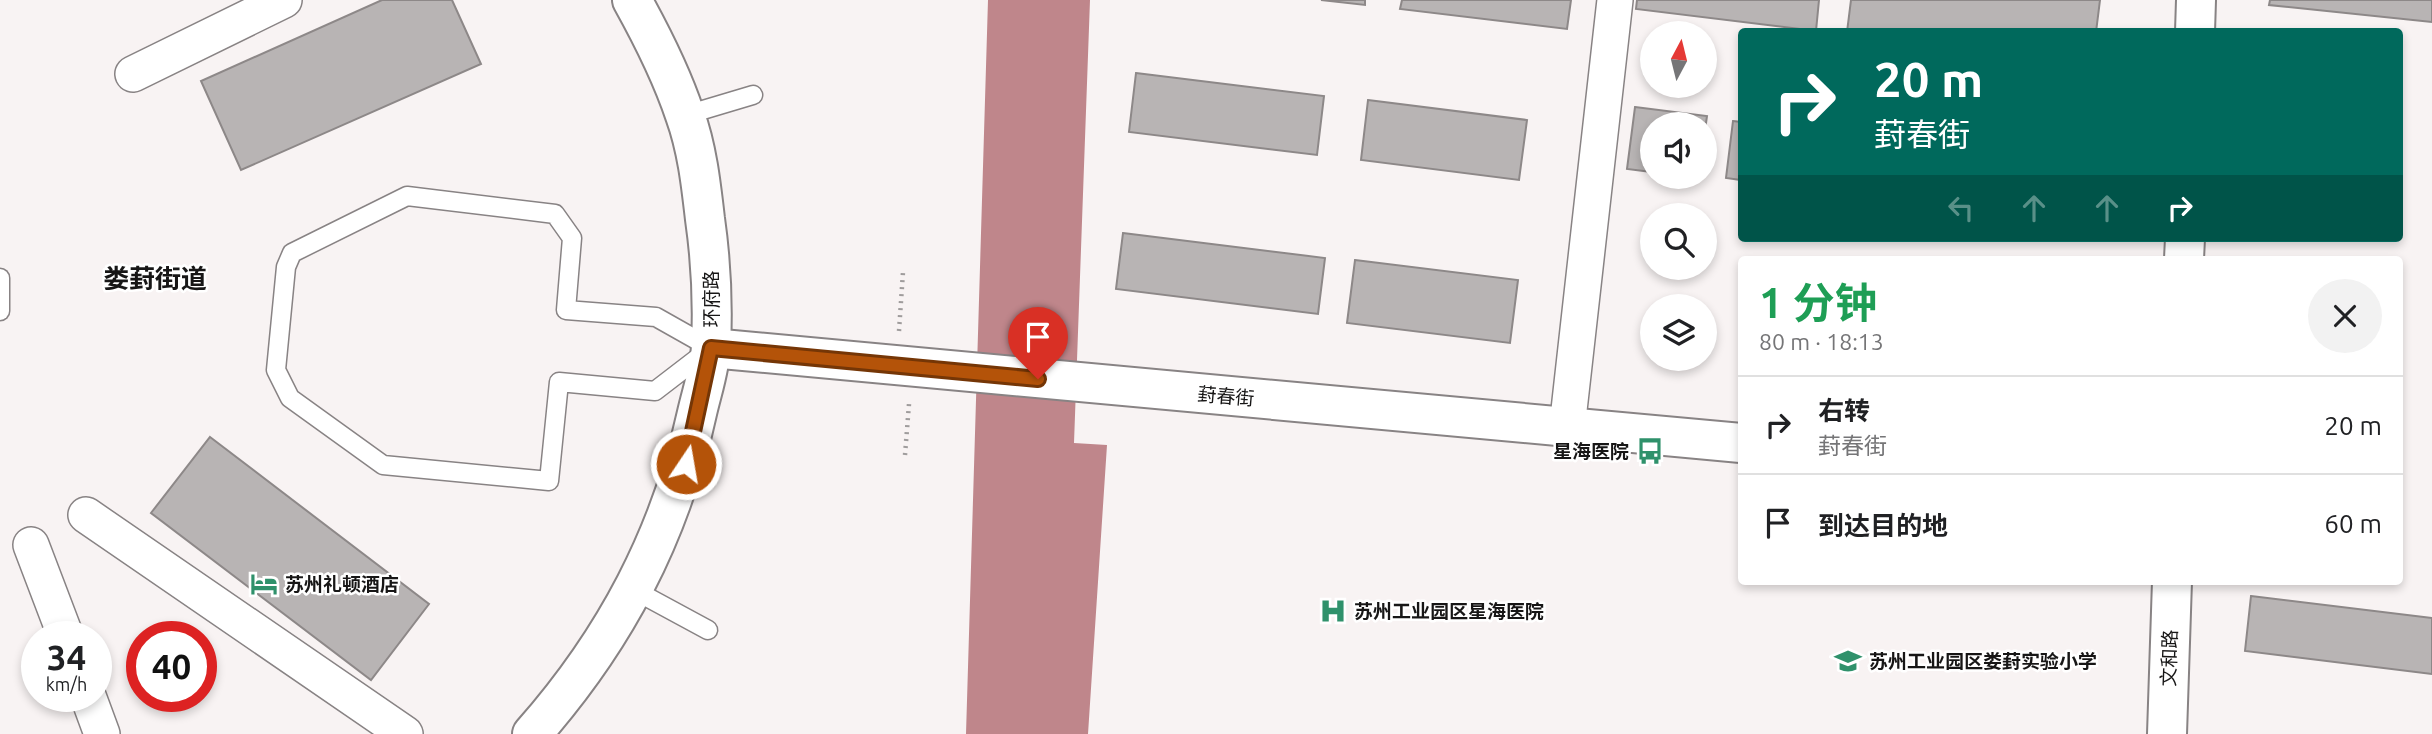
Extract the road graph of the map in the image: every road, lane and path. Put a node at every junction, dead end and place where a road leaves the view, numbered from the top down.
1 (284, 0) edge
2 (632, 0) edge
3 (1615, 0) edge
4 (2196, 0) edge
5 (2195, 28) edge
6 (133, 74) dead end
7 (753, 95) dead end
8 (686, 115) junction
9 (903, 272) dead end
10 (0, 278) edge
11 (0, 311) edge
12 (711, 348) junction
13 (905, 367) junction
14 (1567, 428) junction
15 (1738, 443) edge
16 (905, 455) dead end
17 (86, 515) dead end
18 (31, 545) dead end
19 (2172, 585) edge
20 (634, 590) junction
21 (59, 621) edge
22 (708, 630) dead end
23 (94, 712) edge
24 (102, 734) edge
25 (405, 734) edge
26 (531, 734) edge
27 (2167, 734) edge

1 - 6 street
2 - 8 street, 环府路
3 - 14 street
4 - 5 street
7 - 8 lane
8 - 12 street, 环府路
9 - 13 path
10 - 11 lane
12 - 12 lane
12 - 13 street, 葑春街
12 - 20 street, 环府路
13 - 14 street, 葑春街
13 - 16 path
14 - 15 street, 葑春街
17 - 25 street
18 - 21 street
19 - 27 street, 文和路
20 - 22 lane
20 - 26 street, 环府路
23 - 24 street

